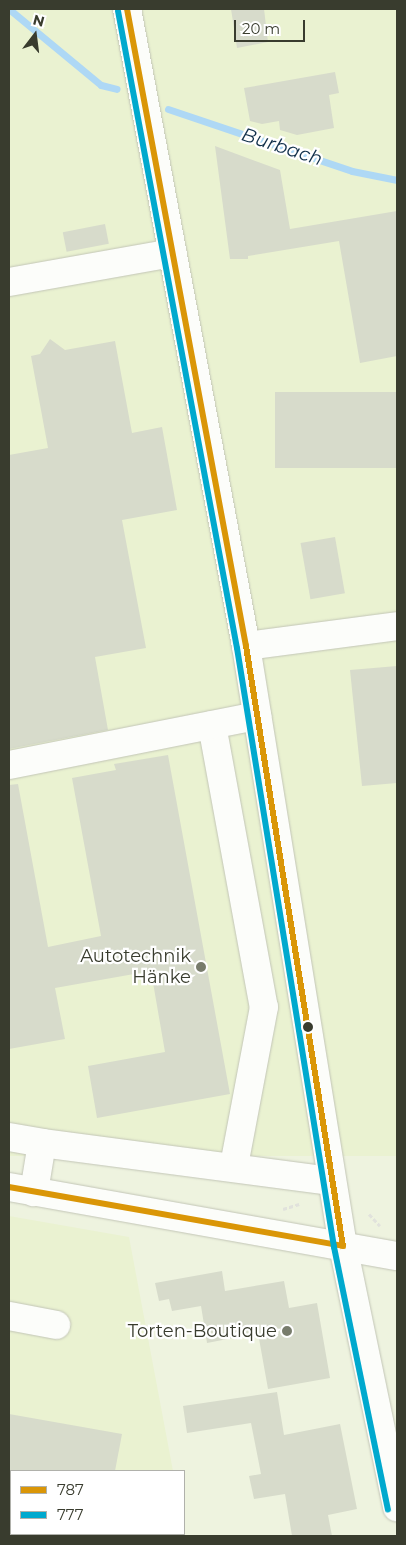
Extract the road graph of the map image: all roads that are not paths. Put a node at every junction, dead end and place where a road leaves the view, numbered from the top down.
1 (127, 9) edge
2 (172, 253) junction
3 (9, 282) edge
4 (397, 626) edge
5 (246, 646) junction
6 (257, 716) junction
7 (212, 725) junction
8 (9, 765) edge
9 (302, 998) junction
10 (264, 1007) junction
11 (9, 1137) edge
12 (42, 1143) junction
13 (234, 1166) junction
14 (332, 1181) junction
15 (21, 1189) edge
16 (343, 1246) junction
17 (397, 1256) edge
18 (9, 1316) edge
19 (56, 1325) dead end
20 (397, 1507) edge

1 - 2 street
2 - 3 street
2 - 5 street
4 - 5 street
5 - 6 street
6 - 7 street
6 - 9 street
7 - 8 street
7 - 10 street
9 - 10 street
9 - 14 street
10 - 13 street
11 - 12 street
12 - 13 street
12 - 15 street
13 - 14 street
14 - 16 street
15 - 16 street
16 - 17 street
16 - 20 street
18 - 19 street

